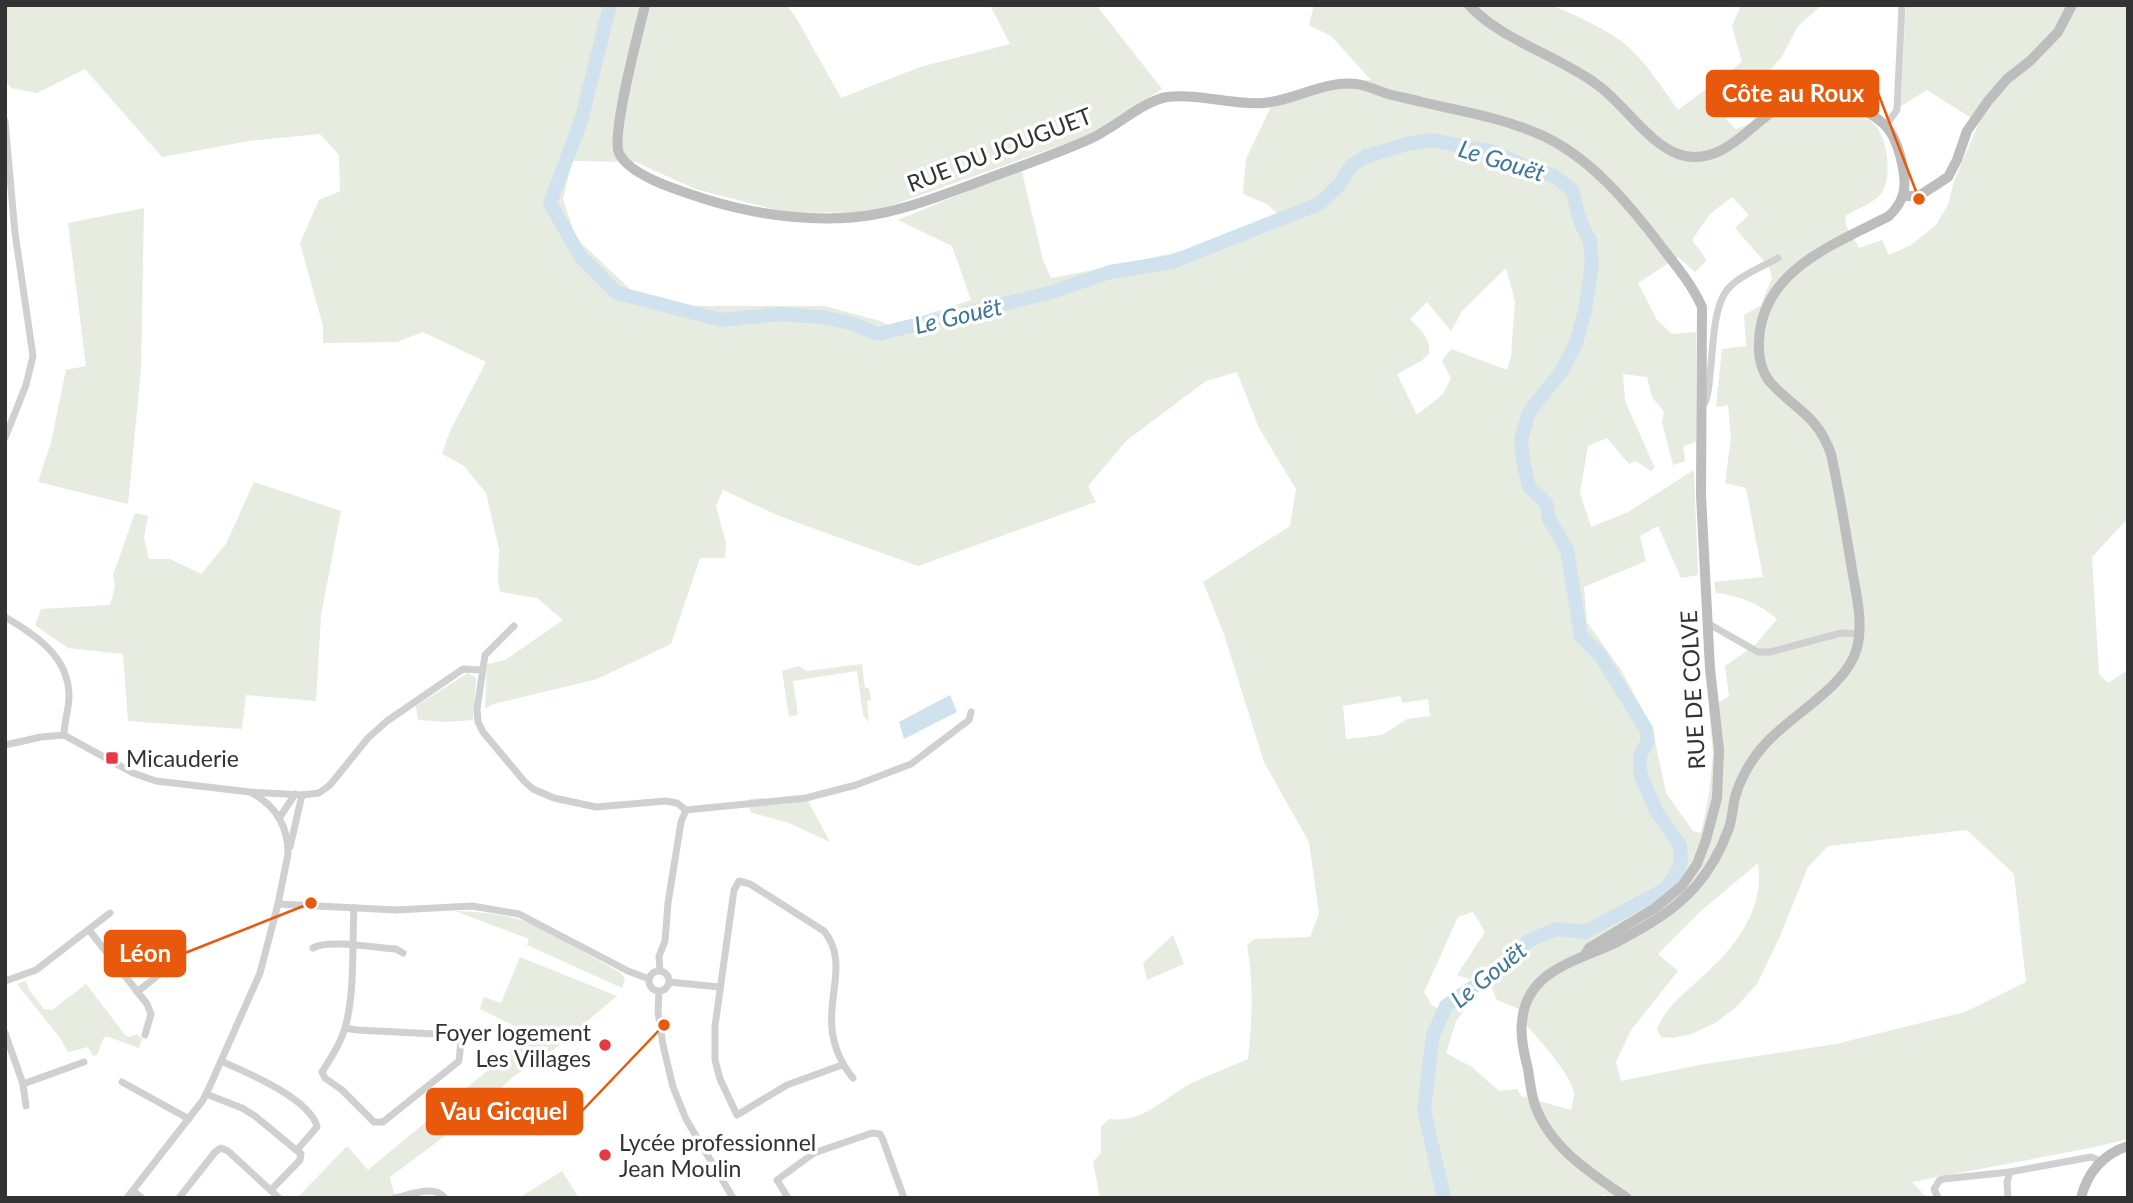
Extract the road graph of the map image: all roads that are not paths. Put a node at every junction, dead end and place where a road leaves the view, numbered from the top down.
1 (645, 5) edge
2 (1469, 5) edge
3 (1902, 5) edge
4 (2072, 5) edge
5 (5, 121) edge
6 (1886, 125) junction
7 (1904, 196) junction
8 (1778, 258) dead end
9 (1700, 405) junction
10 (5, 438) edge
11 (5, 617) edge
12 (1709, 624) junction
13 (514, 626) dead end
14 (1859, 634) junction
15 (481, 670) junction
16 (971, 712) dead end
17 (64, 735) junction
18 (5, 745) edge
19 (250, 792) junction
20 (299, 795) junction
21 (686, 810) junction
22 (280, 817) junction
23 (288, 854) junction
24 (278, 904) junction
25 (354, 908) junction
26 (110, 913) dead end
27 (89, 930) junction
28 (352, 946) junction
29 (313, 948) dead end
30 (403, 953) dead end
31 (1585, 956) junction
32 (164, 963) dead end
33 (660, 971) junction
34 (649, 979) junction
35 (5, 981) edge
36 (670, 982) junction
37 (720, 987) junction
38 (137, 992) junction
39 (659, 992) junction
40 (345, 1028) junction
41 (5, 1033) edge
42 (145, 1034) dead end
43 (221, 1061) junction
44 (84, 1062) dead end
45 (842, 1065) junction
46 (853, 1079) dead end
47 (122, 1082) dead end
48 (23, 1084) junction
49 (206, 1094) junction
50 (26, 1106) dead end
51 (189, 1119) junction
52 (2128, 1146) edge
53 (297, 1150) junction
54 (2101, 1161) junction
55 (2010, 1172) junction
56 (271, 1190) junction
57 (130, 1194) edge
58 (142, 1198) edge
59 (179, 1198) edge
60 (279, 1198) edge
61 (394, 1198) edge
62 (446, 1198) edge
63 (733, 1198) edge
64 (788, 1198) edge
65 (904, 1198) edge
66 (1628, 1198) edge
67 (1938, 1198) edge
68 (2008, 1198) edge
69 (2081, 1198) edge

1 - 9 street, RUE DU JOUGUET
2 - 6 street
3 - 6 street
4 - 7 street
5 - 10 street
6 - 7 street
7 - 14 street
8 - 9 street
9 - 12 street, RUE DE COLVE
11 - 17 street
12 - 14 street
12 - 31 street, RUE DE COLVE
13 - 15 street
14 - 31 street
15 - 20 street
15 - 21 street
16 - 21 street
17 - 18 street
17 - 19 street
19 - 20 street
19 - 22 street
20 - 22 street
20 - 23 street
21 - 33 street
22 - 23 street
23 - 24 street
24 - 25 street
24 - 43 street
25 - 28 street
25 - 34 street
26 - 27 street
27 - 35 street
27 - 38 street
28 - 29 street
28 - 30 street
28 - 40 street
31 - 66 street
32 - 38 street
33 - 34 street
33 - 36 street
34 - 39 street
36 - 37 street
36 - 39 street
37 - 45 street
37 - 45 street
38 - 42 street
39 - 63 street
40 - 40 street
41 - 48 street
43 - 49 street
43 - 53 street
44 - 48 street
45 - 46 street
47 - 51 street
48 - 50 street
49 - 51 street
49 - 53 street
51 - 57 street
52 - 54 street
53 - 56 street
54 - 55 street
54 - 69 street
55 - 67 street
55 - 68 street
56 - 59 street
56 - 60 street
57 - 58 street
61 - 62 street
64 - 65 street

